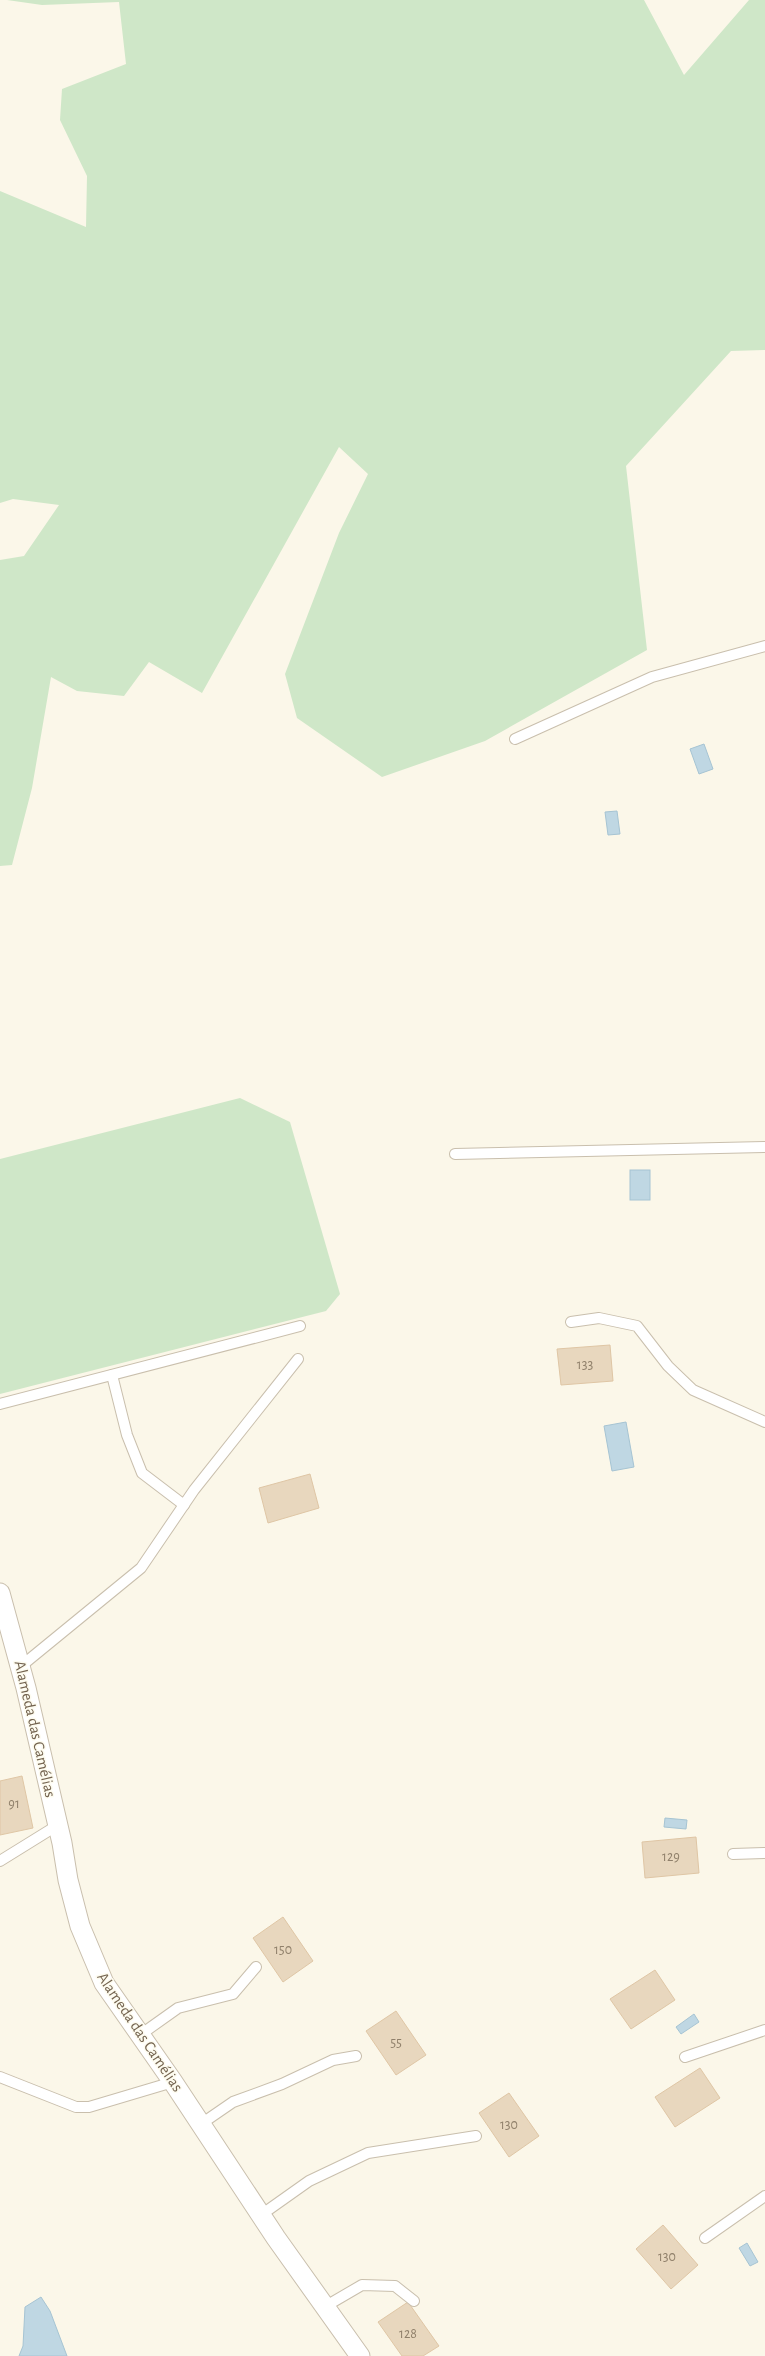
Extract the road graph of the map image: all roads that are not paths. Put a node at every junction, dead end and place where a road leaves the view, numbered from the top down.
1 (765, 646) edge
2 (515, 739) dead end
3 (765, 1146) edge
4 (455, 1154) dead end
5 (571, 1322) dead end
6 (300, 1326) dead end
7 (298, 1359) dead end
8 (112, 1375) junction
9 (0, 1404) edge
10 (765, 1422) edge
11 (184, 1505) junction
12 (0, 1593) edge
13 (20, 1667) junction
14 (58, 1825) junction
15 (765, 1853) edge
16 (733, 1854) dead end
17 (0, 1861) edge
18 (256, 1967) dead end
19 (765, 2030) edge
20 (140, 2035) junction
21 (356, 2056) dead end
22 (685, 2057) dead end
23 (0, 2077) edge
24 (173, 2082) junction
25 (201, 2124) junction
26 (476, 2136) dead end
27 (765, 2196) edge
28 (261, 2215) junction
29 (705, 2238) dead end
30 (414, 2301) dead end
31 (326, 2306) junction
32 (360, 2356) edge

1 - 2 lane
3 - 4 lane
5 - 10 lane
6 - 8 lane
7 - 11 lane
8 - 9 lane
8 - 11 lane
11 - 13 lane
12 - 13 street, Alameda das Camélias
13 - 14 street, Alameda das Camélias
14 - 17 lane
14 - 20 street, Alameda das Camélias
15 - 16 lane
18 - 20 lane
19 - 22 lane
20 - 24 street, Alameda das Camélias
21 - 25 lane
23 - 24 lane
24 - 25 street, Alameda das Camélias
25 - 28 street, Alameda das Camélias
26 - 28 lane
27 - 29 lane
28 - 31 street, Alameda das Camélias
30 - 31 lane
31 - 32 street, Alameda das Camélias

